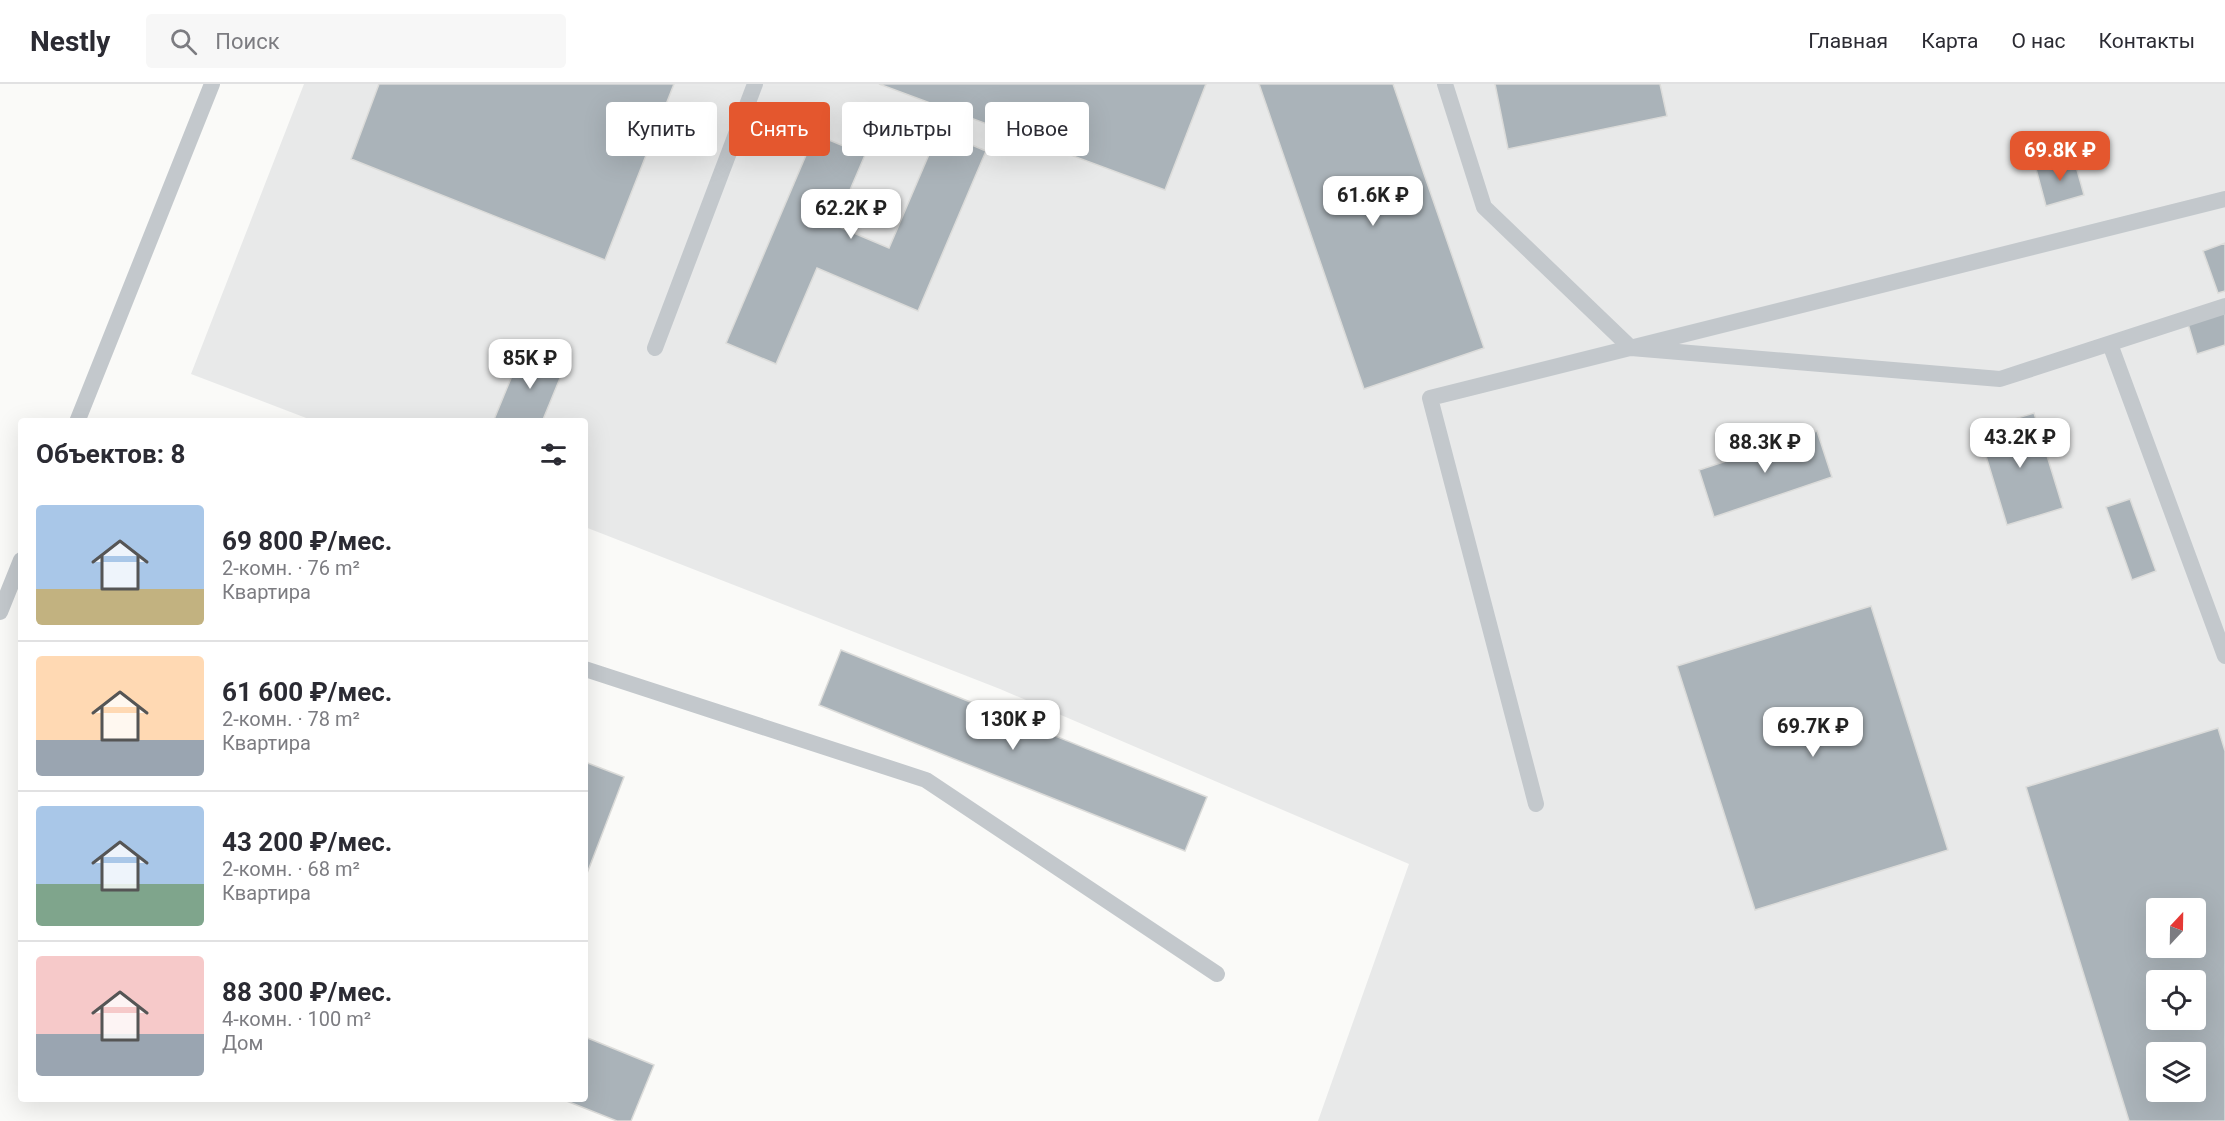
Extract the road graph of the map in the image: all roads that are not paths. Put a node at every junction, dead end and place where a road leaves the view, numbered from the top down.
1 (212, 84) edge
2 (755, 84) edge
3 (1445, 84) edge
4 (2225, 199) edge
5 (2225, 306) edge
6 (2110, 344) junction
7 (655, 348) dead end
8 (1631, 348) junction
9 (78, 418) edge
10 (18, 576) edge
11 (15, 592) edge
12 (0, 612) edge
13 (2225, 656) edge
14 (588, 670) edge
15 (1536, 804) dead end
16 (1217, 974) dead end

1 - 9 lane
2 - 7 lane
3 - 8 lane
4 - 8 lane
5 - 6 lane
6 - 8 lane
6 - 13 lane
8 - 15 lane
10 - 11 lane
11 - 12 lane
14 - 16 lane

